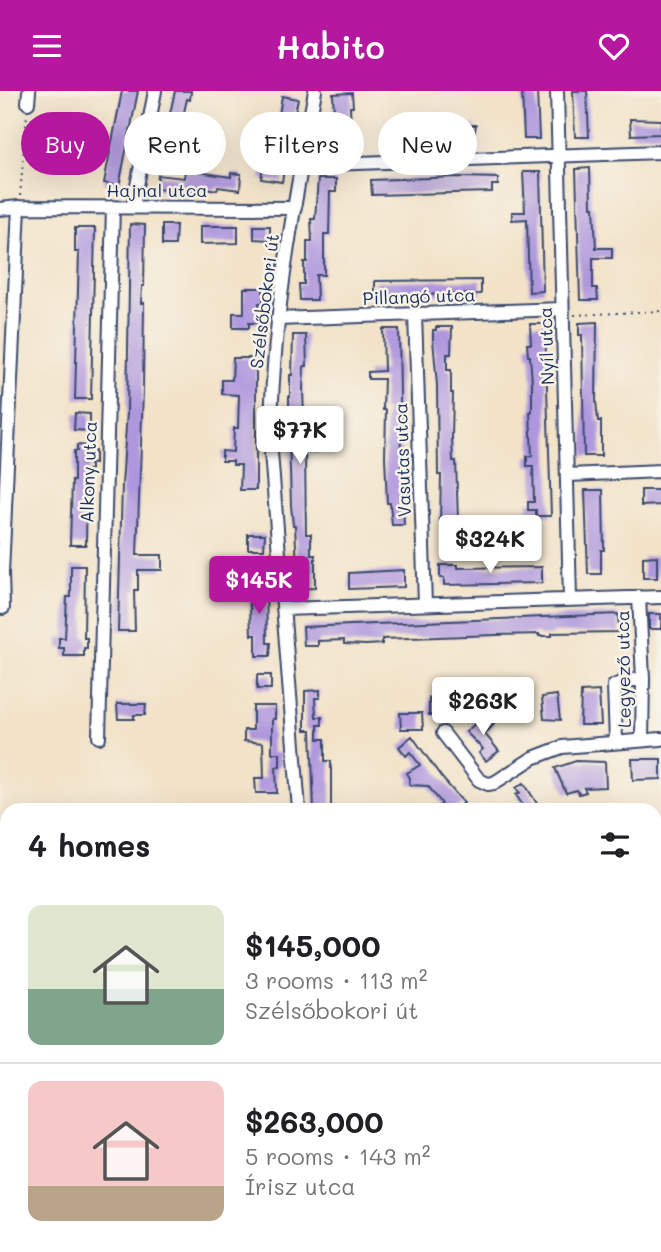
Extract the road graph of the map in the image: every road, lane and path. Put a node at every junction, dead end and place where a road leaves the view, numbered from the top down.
1 (155, 91) edge
2 (315, 91) edge
3 (556, 91) edge
4 (29, 97) edge
5 (311, 112) edge
6 (661, 152) edge
7 (559, 155) junction
8 (364, 163) edge
9 (300, 175) edge
10 (19, 207) junction
11 (113, 207) junction
12 (134, 207) junction
13 (295, 208) junction
14 (0, 209) edge
15 (562, 309) junction
16 (661, 311) edge
17 (415, 314) junction
18 (277, 319) junction
19 (661, 471) edge
20 (568, 475) junction
21 (1, 573) edge
22 (639, 597) junction
23 (661, 597) edge
24 (570, 600) junction
25 (425, 604) junction
26 (3, 608) dead end
27 (283, 609) junction
28 (643, 679) junction
29 (443, 733) dead end
30 (99, 737) dead end
31 (661, 739) edge
32 (642, 740) junction
33 (616, 741) junction
34 (298, 803) edge

1 - 12 street
2 - 5 street, Szélsőbokori út
3 - 7 street, Nyíl utca
4 - 10 path
6 - 7 street
7 - 8 street
7 - 15 street, Nyíl utca
9 - 13 street, Szélsőbokori út
10 - 11 street, Hajnal utca
10 - 14 street, Hajnal utca
10 - 21 street
11 - 12 street, Hajnal utca
11 - 30 street, Alkony utca
12 - 13 street, Hajnal utca
13 - 18 street, Szélsőbokori út
15 - 16 path
15 - 17 street, Pillangó utca
15 - 20 street, Nyíl utca
17 - 18 street, Pillangó utca
17 - 25 street, Vasutas utca
18 - 27 street, Szélsőbokori út
19 - 20 street
20 - 24 street, Nyíl utca
21 - 26 street
22 - 23 street, Legyező utca
22 - 24 street, Legyező utca
22 - 28 street, Legyező utca
24 - 25 street, Legyező utca
25 - 27 street, Legyező utca
27 - 34 street, Szélsőbokori út
28 - 32 street, Legyező utca
28 - 33 street
29 - 33 street
31 - 32 street
32 - 33 street

